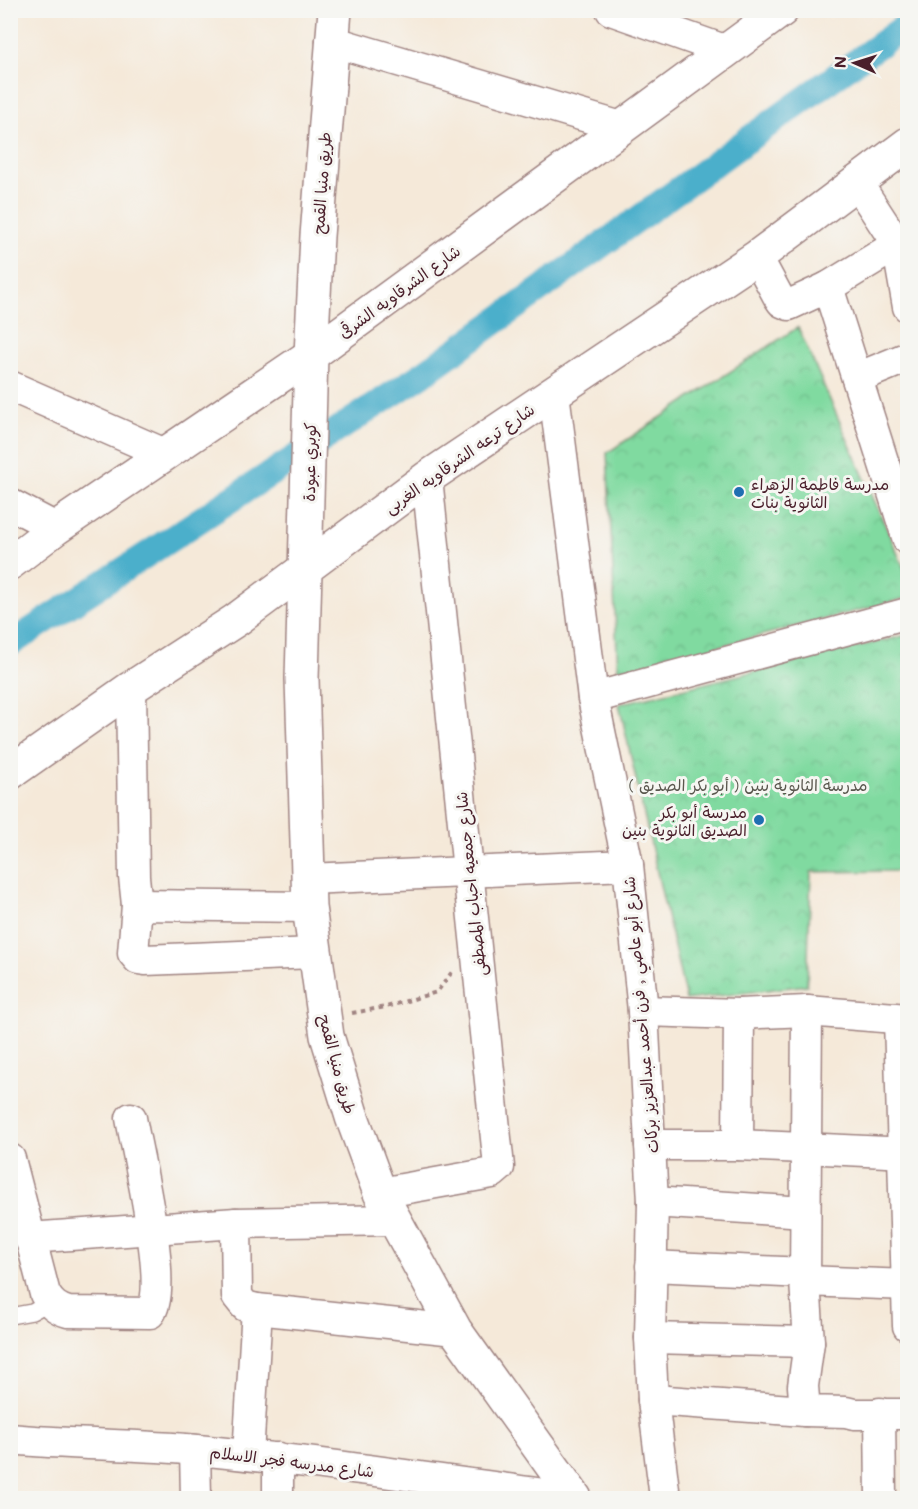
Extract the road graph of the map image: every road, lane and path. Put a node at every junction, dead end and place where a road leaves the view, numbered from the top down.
1 (782, 10) edge
2 (621, 12) edge
3 (333, 26) edge
4 (727, 51) junction
5 (621, 128) junction
6 (908, 144) edge
7 (856, 181) junction
8 (902, 241) edge
9 (757, 257) junction
10 (828, 287) junction
11 (908, 307) edge
12 (311, 356) junction
13 (908, 357) edge
14 (856, 378) junction
15 (10, 386) edge
16 (554, 393) junction
17 (165, 454) junction
18 (428, 478) junction
19 (10, 504) edge
20 (56, 528) junction
21 (908, 540) edge
22 (10, 563) edge
23 (306, 569) junction
24 (908, 613) edge
25 (131, 688) junction
26 (593, 698) junction
27 (10, 772) edge
28 (628, 865) junction
29 (469, 872) junction
30 (308, 893) junction
31 (137, 905) junction
32 (476, 940) junction
33 (314, 952) junction
34 (643, 1011) junction
35 (807, 1011) junction
36 (739, 1014) junction
37 (324, 1018) junction
38 (903, 1019) edge
39 (130, 1118) dead end
40 (650, 1145) junction
41 (738, 1146) junction
42 (806, 1148) junction
43 (905, 1153) edge
44 (10, 1159) edge
45 (653, 1202) junction
46 (387, 1207) junction
47 (806, 1212) junction
48 (236, 1223) junction
49 (151, 1229) junction
50 (29, 1238) junction
51 (651, 1266) junction
52 (805, 1277) junction
53 (907, 1285) edge
54 (50, 1302) junction
55 (257, 1309) junction
56 (10, 1316) edge
57 (908, 1326) edge
58 (455, 1330) junction
59 (650, 1338) junction
60 (809, 1342) junction
61 (653, 1400) junction
62 (805, 1411) junction
63 (894, 1414) edge
64 (10, 1439) edge
65 (195, 1450) junction
66 (248, 1455) junction
67 (278, 1458) junction
68 (196, 1498) edge
69 (278, 1498) edge
70 (574, 1498) edge
71 (665, 1498) edge
72 (881, 1498) edge

1 - 4 street, شارع الشرقاويه الشرقى
2 - 4 street
3 - 5 street
3 - 12 street, طريق منيا القمح
4 - 5 street, شارع الشرقاويه الشرقى
5 - 12 street, شارع الشرقاويه الشرقى
6 - 7 street, شارع ترعه الشرقاويه الغربى
7 - 8 street
7 - 9 street, شارع ترعه الشرقاويه الغربى
8 - 10 street
8 - 11 street
9 - 10 street
9 - 16 street, شارع ترعه الشرقاويه الغربى
10 - 14 street
12 - 17 street, شارع الشرقاويه الشرقى
12 - 23 street, كوبري عبودة
13 - 14 street
14 - 21 street
15 - 17 street
16 - 18 street, شارع ترعه الشرقاويه الغربى
16 - 26 street, شارع أبو عاصي , فرن أحمد عبدالعزيز بركات
17 - 20 street, شارع الشرقاويه الشرقى
18 - 23 street, شارع ترعه الشرقاويه الغربى
18 - 29 street, شارع جمعيه احباب المصطفى
19 - 20 street
20 - 22 street, شارع الشرقاويه الشرقى
23 - 25 street, شارع ترعه الشرقاويه الغربى
23 - 30 street, طريق منيا القمح
24 - 26 street
25 - 27 street, شارع ترعه الشرقاويه الغربى
25 - 31 street
26 - 28 street, شارع أبو عاصي , فرن أحمد عبدالعزيز بركات
28 - 29 street
28 - 34 street, شارع أبو عاصي , فرن أحمد عبدالعزيز بركات
29 - 30 street
29 - 32 street, شارع جمعيه احباب المصطفى
30 - 31 street
30 - 33 street, طريق منيا القمح
31 - 33 street
32 - 37 path
32 - 46 street, شارع جمعيه احباب المصطفى
33 - 37 street, طريق منيا القمح
34 - 36 street
34 - 40 street, شارع أبو عاصي , فرن أحمد عبدالعزيز بركات
35 - 36 street
35 - 38 street
35 - 42 street
36 - 41 street
37 - 46 street, طريق منيا القمح
38 - 43 street
39 - 49 street
40 - 41 street
40 - 45 street, شارع أبو عاصي , فرن أحمد عبدالعزيز بركات
41 - 42 street
42 - 43 street
42 - 47 street
43 - 53 street
44 - 50 street
45 - 47 street
45 - 51 street, شارع أبو عاصي , فرن أحمد عبدالعزيز بركات
46 - 48 street
46 - 58 street, طريق منيا القمح
47 - 52 street
48 - 49 street
48 - 55 street
49 - 50 street
49 - 54 street
50 - 54 street
51 - 52 street
51 - 59 street, شارع أبو عاصي , فرن أحمد عبدالعزيز بركات
52 - 53 street
52 - 60 street
53 - 57 street
54 - 56 lane
55 - 58 street
55 - 66 street
58 - 70 street, طريق منيا القمح
59 - 60 street
59 - 61 street, شارع أبو عاصي , فرن أحمد عبدالعزيز بركات
60 - 62 street
61 - 62 street
61 - 71 street, شارع أبو عاصي , فرن أحمد عبدالعزيز بركات
62 - 63 street
63 - 72 street
64 - 65 street, شارع مدرسه فجر الاسلام
65 - 66 street, شارع مدرسه فجر الاسلام
65 - 68 street
66 - 67 street, شارع مدرسه فجر الاسلام
67 - 69 street
67 - 70 street, شارع مدرسه فجر الاسلام

